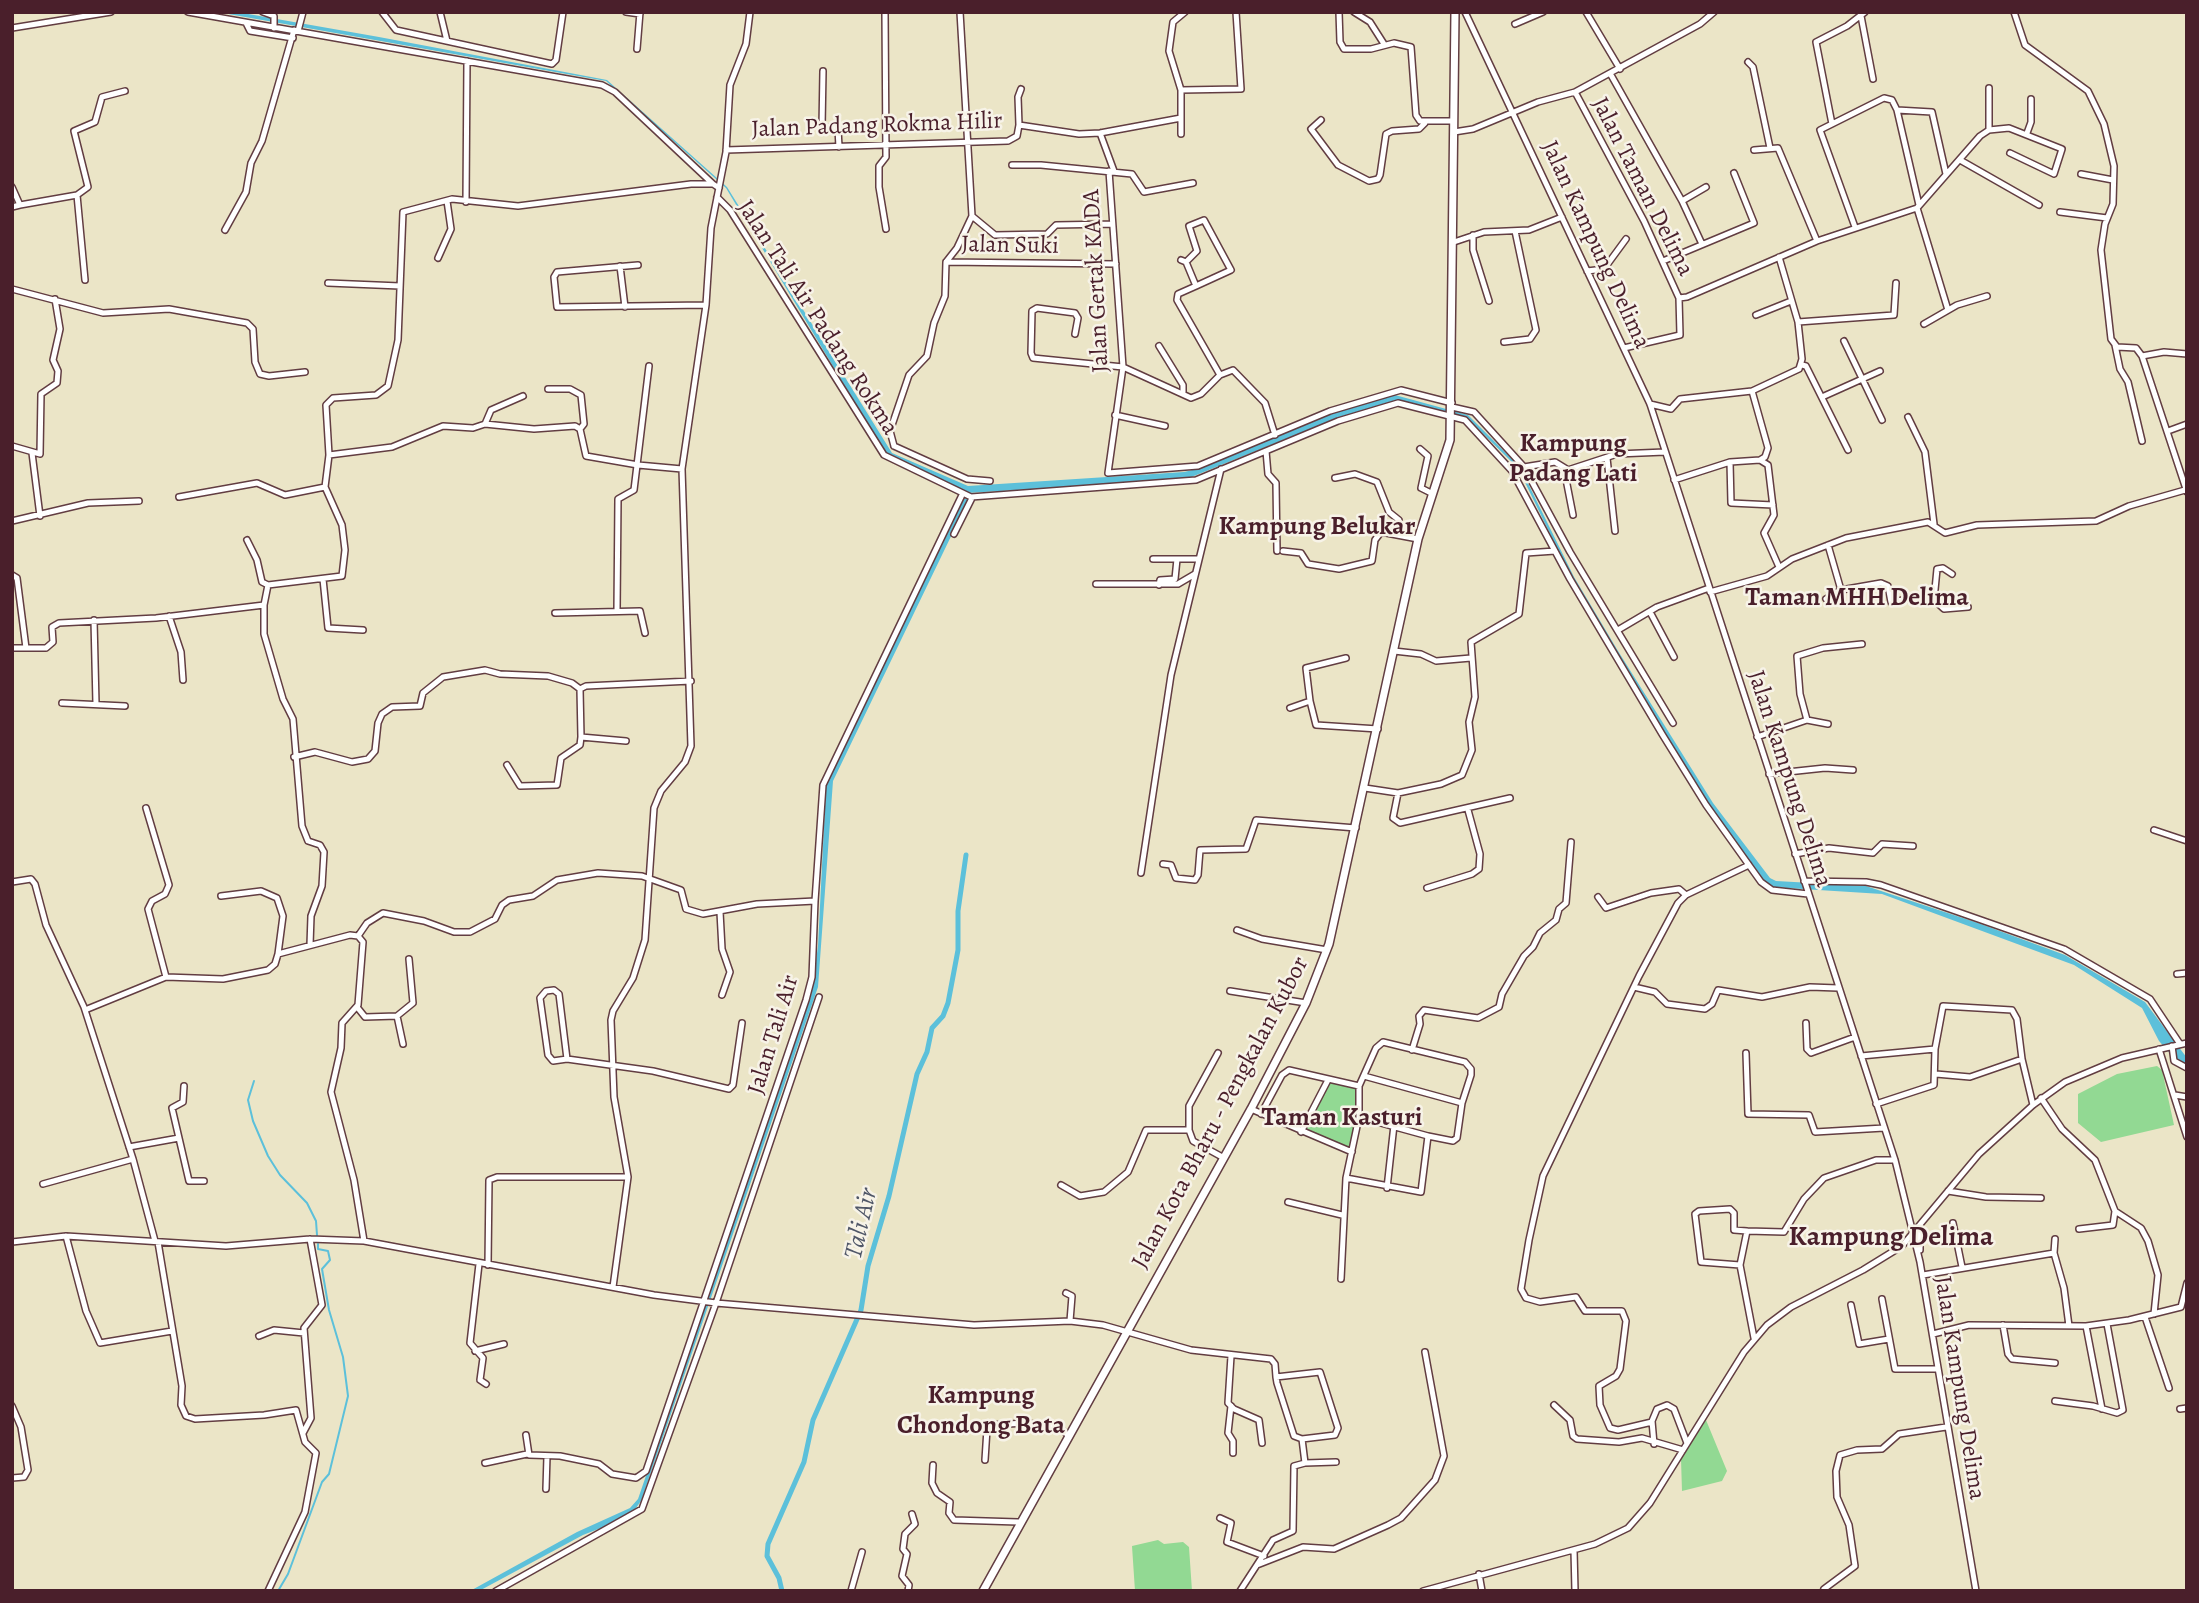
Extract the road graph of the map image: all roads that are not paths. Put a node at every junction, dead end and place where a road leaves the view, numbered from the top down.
1 (111, 12) edge
2 (188, 12) edge
3 (263, 12) edge
4 (382, 12) edge
5 (440, 12) edge
6 (563, 12) edge
7 (626, 12) edge
8 (750, 12) edge
9 (885, 12) edge
10 (960, 12) edge
11 (1185, 12) edge
12 (1236, 12) edge
13 (1339, 12) edge
14 (1354, 12) edge
15 (1455, 12) edge
16 (1465, 12) edge
17 (1543, 12) edge
18 (1586, 12) edge
19 (1714, 12) edge
20 (2014, 12) edge
21 (640, 13) edge
22 (1863, 14) edge
23 (302, 15) edge
24 (1532, 15) edge
25 (1515, 24) dead end
26 (275, 27) junction
27 (12, 28) edge
28 (297, 29) junction
29 (266, 30) junction
30 (293, 38) junction
31 (447, 41) junction
32 (1384, 44) junction
33 (637, 49) dead end
34 (467, 61) junction
35 (1748, 62) dead end
36 (1620, 69) junction
37 (822, 71) dead end
38 (1611, 75) junction
39 (1873, 79) dead end
40 (1989, 88) dead end
41 (1021, 89) dead end
42 (1181, 90) junction
43 (125, 91) dead end
44 (1575, 92) junction
45 (2031, 99) dead end
46 (1897, 110) junction
47 (1514, 113) junction
48 (1181, 118) junction
49 (1321, 120) dead end
50 (1455, 121) junction
51 (1425, 122) junction
52 (1832, 124) junction
53 (1019, 125) junction
54 (1989, 130) junction
55 (1454, 132) junction
56 (1100, 133) junction
57 (1181, 134) dead end
58 (2027, 134) junction
59 (966, 142) junction
60 (886, 143) junction
61 (839, 147) junction
62 (1770, 148) junction
63 (726, 149) junction
64 (1754, 150) dead end
65 (2010, 153) dead end
66 (1960, 160) junction
67 (1012, 165) dead end
68 (1111, 171) junction
69 (1734, 173) dead end
70 (1946, 174) junction
71 (2081, 174) dead end
72 (2113, 180) junction
73 (1192, 184) dead end
74 (12, 187) edge
75 (717, 187) junction
76 (1706, 187) dead end
77 (77, 195) junction
78 (717, 197) junction
79 (447, 201) junction
80 (1682, 201) junction
81 (466, 202) junction
82 (20, 205) junction
83 (2039, 205) dead end
84 (1918, 206) junction
85 (12, 207) edge
86 (2060, 212) dead end
87 (972, 216) junction
88 (1562, 217) junction
89 (2107, 218) junction
90 (1112, 224) junction
91 (1855, 227) junction
92 (886, 229) dead end
93 (225, 230) dead end
94 (1514, 231) junction
95 (1474, 235) junction
96 (1626, 239) dead end
97 (1817, 241) junction
98 (1454, 242) junction
99 (1702, 244) junction
100 (1779, 257) junction
101 (438, 258) dead end
102 (1663, 261) junction
103 (946, 262) junction
104 (1116, 264) junction
105 (638, 265) dead end
106 (620, 267) junction
107 (1587, 271) junction
108 (85, 279) dead end
109 (1896, 282) dead end
110 (328, 283) dead end
111 (400, 286) junction
112 (1196, 286) junction
113 (12, 289) edge
114 (1987, 296) dead end
115 (1679, 298) junction
116 (55, 299) junction
117 (1489, 301) dead end
118 (1791, 301) junction
119 (706, 305) junction
120 (625, 307) junction
121 (1948, 310) junction
122 (1756, 315) dead end
123 (1798, 322) junction
124 (1924, 324) dead end
125 (1075, 334) dead end
126 (1844, 341) dead end
127 (1504, 342) dead end
128 (2115, 345) junction
129 (1159, 346) dead end
130 (1623, 348) junction
131 (2187, 354) edge
132 (2142, 356) junction
133 (1802, 365) junction
134 (649, 366) dead end
135 (1123, 367) junction
136 (1880, 371) dead end
137 (305, 372) dead end
138 (1220, 374) junction
139 (1860, 380) junction
140 (548, 389) dead end
141 (1752, 391) junction
142 (1183, 394) junction
143 (523, 396) dead end
144 (1822, 397) junction
145 (1650, 404) junction
146 (1452, 408) junction
147 (1115, 415) junction
148 (1908, 417) dead end
149 (1882, 420) dead end
150 (485, 424) junction
151 (2187, 424) edge
152 (1166, 426) dead end
153 (580, 429) junction
154 (2168, 430) junction
155 (1275, 435) junction
156 (2142, 441) dead end
157 (12, 446) edge
158 (894, 446) junction
159 (1420, 449) dead end
160 (1848, 450) dead end
161 (1266, 451) junction
162 (1665, 452) junction
163 (32, 453) junction
164 (885, 454) junction
165 (329, 455) junction
166 (1607, 458) junction
167 (1760, 460) junction
168 (1730, 462) junction
169 (638, 466) junction
170 (1524, 467) junction
171 (1426, 468) junction
172 (682, 469) junction
173 (1221, 469) junction
174 (1564, 469) junction
175 (1441, 472) junction
176 (1335, 478) dead end
177 (1674, 480) junction
178 (990, 481) dead end
179 (326, 487) junction
180 (2186, 491) edge
181 (1433, 494) junction
182 (963, 495) junction
183 (179, 496) dead end
184 (972, 497) junction
185 (139, 501) dead end
186 (1773, 505) junction
187 (1573, 515) dead end
188 (40, 516) junction
189 (12, 522) edge
190 (1934, 524) junction
191 (1615, 531) dead end
192 (954, 534) dead end
193 (1398, 534) junction
194 (1418, 539) junction
195 (247, 540) dead end
196 (1828, 545) junction
197 (1555, 551) junction
198 (1153, 559) dead end
199 (1177, 559) junction
200 (1199, 559) junction
201 (1779, 567) junction
202 (1196, 573) junction
203 (1951, 574) dead end
204 (12, 575) edge
205 (323, 579) junction
206 (1096, 584) dead end
207 (268, 585) junction
208 (1159, 585) junction
209 (1710, 590) junction
210 (1841, 590) junction
211 (1933, 595) junction
212 (1826, 599) dead end
213 (264, 605) junction
214 (1968, 607) dead end
215 (617, 611) junction
216 (1650, 612) junction
217 (555, 613) dead end
218 (169, 616) junction
219 (94, 620) junction
220 (363, 629) dead end
221 (1618, 630) junction
222 (645, 634) dead end
223 (1862, 644) dead end
224 (12, 648) edge
225 (26, 648) junction
226 (1394, 650) junction
227 (1674, 657) dead end
228 (1346, 658) dead end
229 (1471, 658) junction
230 (183, 680) dead end
231 (691, 681) junction
232 (580, 690) junction
233 (1310, 701) junction
234 (62, 703) dead end
235 (96, 704) junction
236 (125, 706) dead end
237 (1290, 708) dead end
238 (1807, 720) junction
239 (1673, 723) dead end
240 (1828, 724) dead end
241 (1378, 729) junction
242 (581, 737) junction
243 (1757, 737) junction
244 (626, 741) dead end
245 (294, 757) junction
246 (507, 765) dead end
247 (1853, 770) dead end
248 (1769, 774) junction
249 (1364, 788) junction
250 (1398, 793) junction
251 (1510, 797) dead end
252 (146, 808) dead end
253 (1468, 810) junction
254 (1356, 828) junction
255 (2154, 830) dead end
256 (2187, 841) edge
257 (1571, 842) dead end
258 (1913, 846) dead end
259 (1795, 854) junction
260 (1163, 864) dead end
261 (1749, 865) junction
262 (1141, 873) dead end
263 (649, 879) junction
264 (1804, 881) junction
265 (12, 882) edge
266 (1427, 888) dead end
267 (1808, 893) junction
268 (1686, 895) junction
269 (220, 896) dead end
270 (1598, 897) dead end
271 (816, 901) junction
272 (720, 912) junction
273 (1237, 930) dead end
274 (358, 936) junction
275 (310, 945) junction
276 (1327, 950) junction
277 (278, 954) junction
278 (409, 959) dead end
279 (2187, 973) edge
280 (2177, 974) dead end
281 (166, 977) junction
282 (1634, 987) junction
283 (1838, 988) junction
284 (1230, 990) dead end
285 (722, 995) dead end
286 (819, 997) dead end
287 (1306, 1003) junction
288 (356, 1007) junction
289 (85, 1010) junction
290 (397, 1016) junction
291 (742, 1023) dead end
292 (1806, 1023) dead end
293 (1855, 1038) junction
294 (403, 1044) dead end
295 (2183, 1044) edge
296 (2172, 1046) junction
297 (1935, 1049) junction
298 (2159, 1049) junction
299 (1412, 1050) junction
300 (1218, 1053) dead end
301 (1746, 1053) dead end
302 (1861, 1056) junction
303 (567, 1059) junction
304 (2022, 1059) junction
305 (612, 1064) junction
306 (2187, 1068) edge
307 (1936, 1074) junction
308 (1364, 1076) junction
309 (1328, 1080) junction
310 (184, 1086) dead end
311 (1359, 1086) junction
312 (2175, 1095) junction
313 (2187, 1097) edge
314 (2041, 1098) junction
315 (1462, 1103) junction
316 (1876, 1104) junction
317 (2033, 1105) junction
318 (1251, 1109) junction
319 (1261, 1114) junction
320 (1359, 1117) junction
321 (1394, 1125) junction
322 (1884, 1128) junction
323 (1189, 1130) junction
324 (1301, 1132) junction
325 (1428, 1136) junction
326 (2187, 1137) edge
327 (179, 1138) junction
328 (129, 1147) junction
329 (1352, 1152) junction
330 (1224, 1158) junction
331 (133, 1159) junction
332 (1895, 1160) junction
333 (628, 1177) junction
334 (1346, 1178) junction
335 (204, 1181) dead end
336 (43, 1184) dead end
337 (1061, 1185) dead end
338 (1387, 1188) junction
339 (1948, 1191) junction
340 (2040, 1198) dead end
341 (1288, 1202) dead end
342 (2115, 1211) junction
343 (1342, 1215) junction
344 (1954, 1223) dead end
345 (1920, 1226) junction
346 (2079, 1229) dead end
347 (1747, 1231) junction
348 (1914, 1233) junction
349 (66, 1236) junction
350 (310, 1239) junction
351 (2054, 1239) dead end
352 (364, 1241) junction
353 (12, 1242) edge
354 (156, 1242) junction
355 (2054, 1253) junction
356 (1920, 1262) junction
357 (479, 1264) junction
358 (488, 1265) junction
359 (1740, 1265) junction
360 (1962, 1268) junction
361 (1923, 1275) junction
362 (1341, 1279) dead end
363 (2187, 1283) edge
364 (613, 1287) junction
365 (1066, 1293) dead end
366 (1882, 1299) dead end
367 (702, 1302) junction
368 (715, 1303) junction
369 (1851, 1305) dead end
370 (2176, 1309) junction
371 (2187, 1311) edge
372 (2154, 1314) junction
373 (2145, 1317) junction
374 (1070, 1321) junction
375 (2107, 1324) junction
376 (2003, 1325) junction
377 (2069, 1326) junction
378 (2086, 1326) junction
379 (1128, 1330) junction
380 (172, 1331) junction
381 (304, 1332) junction
382 (1933, 1334) junction
383 (259, 1336) dead end
384 (1754, 1338) junction
385 (1889, 1339) junction
386 (504, 1344) dead end
387 (475, 1351) junction
388 (1425, 1352) dead end
389 (1231, 1356) junction
390 (2055, 1363) dead end
391 (1938, 1369) junction
392 (1276, 1377) junction
393 (486, 1384) dead end
394 (2169, 1388) dead end
395 (2055, 1401) dead end
396 (1554, 1405) dead end
397 (12, 1406) edge
398 (1231, 1406) junction
399 (2102, 1409) junction
400 (1652, 1422) junction
401 (1946, 1427) junction
402 (303, 1433) junction
403 (1068, 1434) junction
404 (526, 1435) dead end
405 (1302, 1439) junction
406 (1262, 1443) dead end
407 (1687, 1443) junction
408 (1654, 1444) junction
409 (1683, 1450) junction
410 (1233, 1453) dead end
411 (527, 1454) junction
412 (547, 1456) junction
413 (985, 1460) dead end
414 (1336, 1462) dead end
415 (485, 1463) dead end
416 (1305, 1463) junction
417 (933, 1465) dead end
418 (12, 1478) edge
419 (545, 1489) dead end
420 (912, 1514) dead end
421 (1220, 1518) dead end
422 (1018, 1522) junction
423 (1574, 1550) junction
424 (862, 1552) dead end
425 (1264, 1556) junction
426 (1257, 1565) junction
427 (1479, 1574) junction
428 (1824, 1589) edge
429 (268, 1591) edge
430 (496, 1591) edge
431 (851, 1591) edge
432 (908, 1591) edge
433 (983, 1591) edge
434 (1240, 1591) edge
435 (1423, 1591) edge
436 (1482, 1591) edge
437 (1575, 1591) edge
438 (1976, 1591) edge

1 - 27 street
2 - 29 street
3 - 26 street
4 - 31 street
5 - 31 street
6 - 31 street
7 - 21 street
8 - 63 street
9 - 60 street
10 - 59 street
11 - 42 street
12 - 42 street
13 - 32 street
14 - 32 street
15 - 50 main road, Jalan Kota Bharu - Pengkalan Kubor
16 - 47 street, Jalan Kampung Delima
17 - 24 street
18 - 36 street
19 - 36 street
20 - 72 street
21 - 33 street
22 - 39 street
22 - 52 street
23 - 28 street
24 - 25 street
26 - 28 street
26 - 29 street
28 - 30 street
28 - 34 street
29 - 30 street
30 - 93 street
32 - 51 street
34 - 75 street
34 - 81 street
35 - 62 street
36 - 38 street
37 - 61 street
38 - 44 street
38 - 80 street
40 - 54 street
41 - 53 street
42 - 48 street
43 - 77 street
44 - 47 street
44 - 102 street, Jalan Taman Delima
45 - 58 street
46 - 52 street
46 - 70 street
46 - 84 street
47 - 55 street
47 - 88 street, Jalan Kampung Delima
48 - 56 street
48 - 57 street
49 - 51 street
50 - 51 street
50 - 55 main road, Jalan Kota Bharu - Pengkalan Kubor
52 - 91 street
53 - 56 street
53 - 59 street, Jalan Padang Rokma Hilir
54 - 58 street
54 - 66 street
55 - 98 main road, Jalan Kota Bharu - Pengkalan Kubor
56 - 68 street, Jalan Gertak KADA
58 - 65 street
59 - 60 street, Jalan Padang Rokma Hilir
59 - 87 street
60 - 61 street, Jalan Padang Rokma Hilir
60 - 92 street
61 - 63 street, Jalan Padang Rokma Hilir
62 - 64 street
62 - 97 street
63 - 75 street
66 - 70 street
66 - 83 street
67 - 68 street
68 - 73 street
68 - 90 street, Jalan Gertak KADA
69 - 99 street
70 - 84 street
71 - 72 street
72 - 89 street
74 - 82 street
75 - 78 street
75 - 81 street
76 - 80 street
77 - 82 street
77 - 108 street
78 - 119 street
78 - 164 street, Jalan Tali Air Padang Rokma
79 - 81 street
79 - 101 street
79 - 111 street
80 - 99 street
82 - 85 street
84 - 91 street
84 - 121 street
86 - 89 street
87 - 90 street
87 - 103 street
88 - 94 street
88 - 107 street, Jalan Kampung Delima
89 - 128 street
90 - 104 street, Jalan Gertak KADA
91 - 97 street
94 - 95 street
94 - 127 street
95 - 98 street
95 - 117 street
96 - 107 street
97 - 100 street
98 - 146 main road, Jalan Kota Bharu - Pengkalan Kubor
99 - 102 street
100 - 115 street
100 - 118 street
102 - 115 street, Jalan Taman Delima
103 - 104 street, Jalan Suki
103 - 158 street
104 - 135 street, Jalan Gertak KADA
105 - 106 street
106 - 120 street
106 - 120 street
107 - 130 street, Jalan Kampung Delima
109 - 123 street
110 - 111 street
111 - 165 street
112 - 112 street
112 - 138 street
113 - 116 street
114 - 121 street
115 - 130 street
116 - 137 street
116 - 163 street
118 - 122 street
118 - 123 street
119 - 120 street
119 - 172 street
121 - 124 street
123 - 133 street
125 - 135 street
126 - 139 street
128 - 132 street
128 - 156 street
129 - 142 street
130 - 145 street, Jalan Kampung Delima
131 - 132 street
132 - 154 street
133 - 141 street
133 - 144 street
134 - 169 street
135 - 142 street
135 - 147 street, Jalan Gertak KADA
136 - 139 street
138 - 142 street
138 - 155 street
139 - 144 street
139 - 149 street
140 - 153 street
141 - 145 street
141 - 167 street
143 - 150 street
144 - 160 street
145 - 162 street, Jalan Kampung Delima
146 - 155 street
146 - 161 street
146 - 170 street
146 - 175 main road, Jalan Kota Bharu - Pengkalan Kubor
146 - 197 street
147 - 152 street
147 - 155 street, Jalan Gertak KADA
148 - 190 street
150 - 153 street
150 - 165 street
151 - 154 street
153 - 169 street
154 - 180 street
157 - 163 street
158 - 164 street
158 - 178 street
159 - 171 street
161 - 173 street
161 - 193 street
162 - 166 street
162 - 177 street, Jalan Kampung Delima
163 - 188 street
164 - 182 street, Jalan Tali Air Padang Rokma
165 - 179 street
166 - 174 street
166 - 191 street
167 - 168 street
167 - 186 street
168 - 177 street
168 - 186 street
169 - 172 street
169 - 215 street
170 - 174 street
170 - 221 street
171 - 175 street
171 - 181 street
172 - 231 street
173 - 184 street
173 - 200 street
174 - 187 street
175 - 181 main road, Jalan Kota Bharu - Pengkalan Kubor
176 - 193 street
177 - 209 street, Jalan Kampung Delima
179 - 183 street
179 - 205 street
180 - 190 street
181 - 194 main road, Jalan Kota Bharu - Pengkalan Kubor
182 - 184 street, Jalan Tali Air Padang Rokma
182 - 271 street, Jalan Tali Air
184 - 192 street
185 - 188 street
186 - 201 street
188 - 189 street
190 - 196 street
193 - 194 street
194 - 226 main road, Jalan Kota Bharu - Pengkalan Kubor
195 - 207 street
196 - 201 street
196 - 210 street
197 - 229 street
197 - 261 street
198 - 199 street
199 - 200 street
199 - 208 street
200 - 202 street
201 - 209 street
202 - 208 street
202 - 262 street
203 - 211 street
204 - 225 street
205 - 207 street
205 - 220 street
206 - 208 street
207 - 213 street
209 - 216 street
209 - 243 street, Jalan Kampung Delima
210 - 211 street
210 - 212 street
211 - 214 street
213 - 218 street
213 - 245 street
215 - 217 street
215 - 222 street
216 - 221 street
216 - 227 street
218 - 219 street
218 - 230 street
219 - 225 street
219 - 235 street
221 - 239 street
223 - 238 street
224 - 225 street
226 - 229 street
226 - 241 main road, Jalan Kota Bharu - Pengkalan Kubor
228 - 233 street
229 - 250 street
231 - 232 street
231 - 263 street
232 - 242 street
232 - 245 street
233 - 237 street
233 - 241 street
234 - 235 street
235 - 236 street
238 - 240 street
238 - 243 street
241 - 249 main road, Jalan Kota Bharu - Pengkalan Kubor
242 - 244 street
242 - 246 street
243 - 248 street, Jalan Kampung Delima
245 - 275 street
247 - 248 street
248 - 259 street, Jalan Kampung Delima
249 - 250 street
249 - 254 main road, Jalan Kota Bharu - Pengkalan Kubor
250 - 253 street
251 - 253 street
252 - 281 street
253 - 266 street
254 - 260 street
254 - 276 main road, Jalan Kota Bharu - Pengkalan Kubor
255 - 256 street
257 - 299 street
258 - 259 street
259 - 264 street, Jalan Kampung Delima
261 - 267 street
261 - 268 street
263 - 272 street
263 - 274 street
263 - 305 street
264 - 267 street, Jalan Kampung Delima
264 - 295 street
265 - 289 street
267 - 283 street, Jalan Kampung Delima
268 - 270 street
268 - 282 street
269 - 277 street
271 - 272 street
271 - 367 street, Jalan Tali Air
272 - 285 street
273 - 276 street
274 - 275 street
274 - 288 street
275 - 277 street
276 - 287 main road, Jalan Kota Bharu - Pengkalan Kubor
277 - 281 street
278 - 290 street
279 - 280 street
281 - 289 street
282 - 283 street
282 - 400 street
283 - 293 street, Jalan Kampung Delima
284 - 287 street
286 - 368 street, Jalan Tali Air
287 - 318 main road, Jalan Kota Bharu - Pengkalan Kubor
288 - 290 street
288 - 352 street
289 - 328 street
290 - 294 street
291 - 305 street
292 - 293 street
293 - 302 street, Jalan Kampung Delima
295 - 296 street
296 - 298 street
296 - 306 street
297 - 302 street
297 - 304 street
297 - 307 street
298 - 312 street
298 - 314 street
299 - 308 street
299 - 315 street
300 - 323 street
301 - 322 street
302 - 316 street, Jalan Kampung Delima
303 - 303 street
303 - 305 street
304 - 307 street
304 - 317 street
305 - 333 street
307 - 316 street
308 - 311 street
308 - 315 street
309 - 311 street
309 - 319 street
309 - 324 street
310 - 327 street
311 - 320 street
312 - 313 street
312 - 326 street
314 - 317 street
314 - 342 street
315 - 325 street
316 - 322 street, Jalan Kampung Delima
317 - 339 street
318 - 319 street
318 - 330 main road, Jalan Kota Bharu - Pengkalan Kubor
319 - 324 street
320 - 321 street
320 - 329 street
321 - 325 street
321 - 338 street
322 - 332 street, Jalan Kampung Delima
323 - 330 street
323 - 337 street
324 - 329 street
325 - 338 street
327 - 328 street
327 - 335 street
328 - 331 street
329 - 334 street
330 - 379 main road, Jalan Kota Bharu - Pengkalan Kubor
331 - 336 street
331 - 354 street
332 - 347 street
332 - 348 street, Jalan Kampung Delima
333 - 358 street
333 - 364 street
334 - 338 street
334 - 343 street
339 - 340 street
339 - 345 street
341 - 343 street
342 - 346 street
342 - 372 street
343 - 362 street
344 - 360 street
345 - 348 street
345 - 356 street
347 - 359 street
347 - 359 street
348 - 356 street, Jalan Kampung Delima
348 - 384 street
349 - 353 street
349 - 354 street
349 - 380 street
350 - 352 street
350 - 354 street
350 - 381 street
351 - 355 street
352 - 357 street
354 - 380 street
355 - 360 street
355 - 377 street
356 - 361 street, Jalan Kampung Delima
357 - 358 street
357 - 387 street
358 - 364 street
359 - 384 street
360 - 361 street
361 - 382 street, Jalan Kampung Delima
363 - 370 street
364 - 367 street
365 - 374 street
366 - 385 street
367 - 368 street
367 - 412 street, Jalan Tali Air
368 - 374 street
368 - 430 street, Jalan Tali Air
369 - 385 street
370 - 371 street
370 - 372 street
372 - 373 street
373 - 375 street
373 - 394 street
374 - 379 street
375 - 378 street
375 - 399 street
376 - 377 street
376 - 382 street
376 - 390 street
377 - 378 street
378 - 399 street
379 - 389 street
379 - 403 main road, Jalan Kota Bharu - Pengkalan Kubor
380 - 402 street
381 - 383 street
381 - 402 street
382 - 391 street, Jalan Kampung Delima
384 - 407 street
385 - 391 street
386 - 387 street
387 - 393 street
388 - 426 street
389 - 392 street
389 - 398 street
391 - 401 street, Jalan Kampung Delima
392 - 405 street
392 - 405 street
395 - 399 street
396 - 408 street
397 - 418 street
398 - 406 street
398 - 410 street
400 - 407 street
400 - 408 street
401 - 428 street
401 - 438 street, Jalan Kampung Delima
402 - 429 street
403 - 413 street
403 - 422 main road, Jalan Kota Bharu - Pengkalan Kubor
404 - 411 street
405 - 416 street
407 - 409 street
408 - 409 street
409 - 423 street
411 - 412 street
411 - 415 street
412 - 419 street
414 - 416 street
416 - 425 street
417 - 422 street
420 - 432 street
421 - 425 street
422 - 433 main road, Jalan Kota Bharu - Pengkalan Kubor
423 - 427 street
423 - 437 street
424 - 431 street
425 - 426 street
426 - 434 street
427 - 435 street
427 - 436 street

